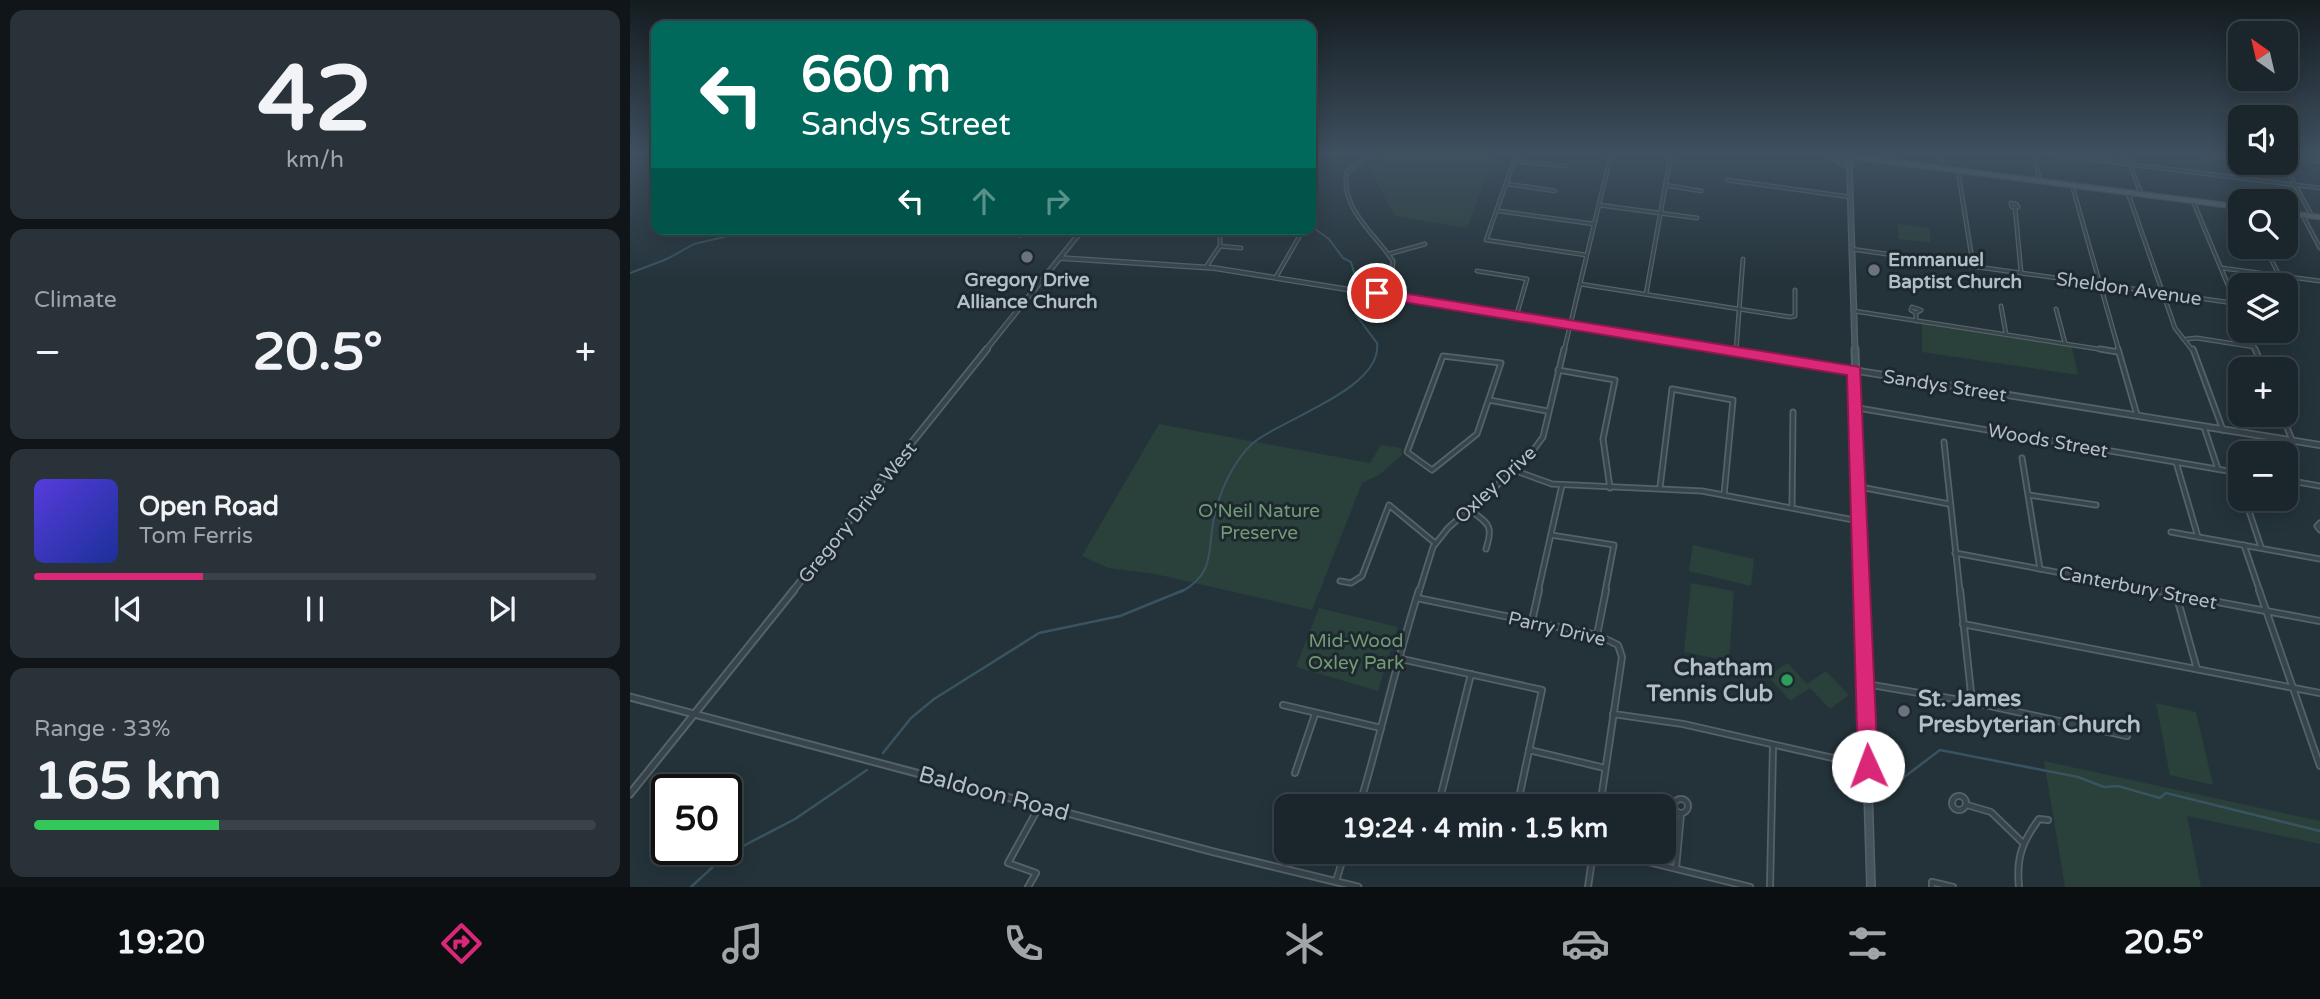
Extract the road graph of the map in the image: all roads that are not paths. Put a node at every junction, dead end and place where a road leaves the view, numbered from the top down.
1 (1349, 195) edge
2 (1504, 195) edge
3 (1601, 195) edge
4 (1663, 195) edge
5 (1838, 195) edge
6 (1962, 195) edge
7 (2074, 195) edge
8 (2129, 195) edge
9 (2151, 195) edge
10 (2301, 195) edge
11 (1850, 197) joint
12 (2193, 201) junction
13 (1599, 205) junction
14 (2228, 205) edge
15 (2015, 208) dead end
16 (1498, 210) junction
17 (1660, 213) junction
18 (2298, 214) edge
19 (2303, 215) junction
20 (2312, 216) junction
21 (2320, 217) edge
22 (1698, 218) dead end
23 (1594, 224) junction
24 (1078, 235) edge
25 (1220, 235) edge
26 (1300, 235) edge
27 (1425, 244) dead end
28 (1220, 246) junction
29 (1241, 248) dead end
30 (1851, 248) junction
31 (2320, 248) edge
32 (1389, 254) junction
33 (1586, 255) junction
34 (1060, 258) junction
35 (1743, 259) dead end
36 (1973, 266) junction
37 (1206, 267) junction
38 (2222, 268) junction
39 (1477, 271) dead end
40 (2021, 272) junction
41 (2258, 273) edge
42 (1276, 277) junction
43 (2298, 278) edge
44 (2320, 281) edge
45 (2228, 282) edge
46 (1580, 284) junction
47 (2100, 284) junction
48 (1795, 290) dead end
49 (2163, 293) junction
50 (1382, 294) junction
51 (1646, 294) junction
52 (2228, 303) edge
53 (2001, 306) dead end
54 (1739, 309) junction
55 (2056, 309) dead end
56 (1853, 311) junction
57 (1916, 313) dead end
58 (1516, 317) junction
59 (1916, 321) junction
60 (1571, 326) junction
61 (2006, 334) junction
62 (2187, 339) junction
63 (2065, 343) junction
64 (2252, 343) edge
65 (2254, 347) junction
66 (1736, 352) junction
67 (2118, 352) junction
68 (2259, 357) edge
69 (1558, 370) junction
70 (1855, 370) junction
71 (1489, 400) junction
72 (1856, 408) junction
73 (1547, 411) junction
74 (1793, 412) dead end
75 (2138, 417) junction
76 (2204, 427) junction
77 (2287, 427) edge
78 (2223, 430) junction
79 (2292, 440) junction
80 (1944, 442) dead end
81 (2320, 445) edge
82 (2022, 458) dead end
83 (2176, 462) junction
84 (2218, 468) junction
85 (2228, 470) edge
86 (1515, 471) junction
87 (2298, 482) edge
88 (1562, 485) junction
89 (2320, 486) edge
90 (1660, 487) junction
91 (1610, 488) junction
92 (1860, 488) junction
93 (1724, 495) junction
94 (2029, 495) junction
95 (1949, 504) junction
96 (2096, 505) dead end
97 (1792, 508) junction
98 (1469, 509) junction
99 (2249, 511) edge
100 (1861, 521) junction
101 (2320, 523) edge
102 (2320, 530) edge
103 (2171, 532) dead end
104 (1552, 535) junction
105 (2198, 537) junction
106 (1435, 543) junction
107 (2244, 545) junction
108 (2261, 547) junction
109 (1486, 549) dead end
110 (1955, 553) junction
111 (2320, 559) edge
112 (2040, 569) junction
113 (1340, 581) dead end
114 (2176, 594) junction
115 (1416, 598) junction
116 (2268, 611) junction
117 (1532, 621) junction
118 (2320, 621) edge
119 (1963, 624) junction
120 (1597, 635) junction
121 (1397, 657) junction
122 (2197, 669) junction
123 (1471, 674) junction
124 (1866, 684) junction
125 (2295, 688) junction
126 (2320, 693) edge
127 (630, 697) edge
128 (1972, 702) junction
129 (1283, 705) dead end
130 (694, 714) junction
131 (1315, 714) junction
132 (1613, 714) junction
133 (1381, 728) junction
134 (2127, 736) dead end
135 (1773, 745) junction
136 (1530, 750) junction
137 (1868, 766) junction
138 (2320, 766) edge
139 (1605, 768) junction
140 (1295, 773) dead end
141 (630, 794) edge
142 (1363, 794) edge
143 (1441, 794) edge
144 (1520, 794) edge
145 (1602, 794) edge
146 (1040, 805) junction
147 (1966, 805) dead end
148 (1681, 814) dead end
149 (2048, 820) dead end
150 (2022, 842) junction
151 (1341, 864) edge
152 (1591, 864) edge
153 (1659, 864) edge
154 (1676, 868) junction
155 (1336, 881) junction
156 (1028, 887) edge
157 (1358, 887) edge
158 (1588, 887) edge
159 (1750, 887) edge
160 (1770, 887) edge
161 (1871, 887) edge
162 (1932, 887) edge
163 (1953, 887) edge
164 (2019, 887) edge

1 - 32 street
2 - 16 street
3 - 13 street, Oxley Drive
4 - 17 street
5 - 11 street
6 - 36 street
7 - 47 street
8 - 49 street
9 - 12 main road
10 - 20 street
11 - 30 main road
12 - 14 main road
12 - 38 street
13 - 17 street
13 - 23 street, Oxley Drive
15 - 40 street
16 - 23 street
16 - 33 street
17 - 22 street
17 - 51 street
18 - 19 main road
19 - 20 main road
19 - 31 street
20 - 21 main road
23 - 33 street, Oxley Drive
24 - 34 street, Gregory Drive West
25 - 28 street
26 - 42 street
27 - 32 street
28 - 29 street
28 - 37 street
30 - 36 street, Sheldon Avenue
30 - 56 main road
32 - 50 street
33 - 46 street, Oxley Drive
34 - 37 street, Sandys Street
34 - 130 street, Gregory Drive West
35 - 54 street
36 - 40 street, Sheldon Avenue
37 - 42 street, Sandys Street
38 - 41 street
38 - 45 street
39 - 58 street
40 - 47 street, Sheldon Avenue
42 - 50 street, Sandys Street
43 - 44 street
46 - 51 street
46 - 60 street, Oxley Drive
47 - 49 street, Sheldon Avenue
47 - 67 street
48 - 54 street
49 - 52 street, Sheldon Avenue
49 - 62 street
50 - 58 street, Sandys Street
51 - 54 street
53 - 61 street
54 - 66 street
55 - 63 street
56 - 59 street
56 - 70 main road
57 - 59 street
58 - 60 street, Sandys Street
59 - 61 street
60 - 66 street, Sandys Street
60 - 69 street, Oxley Drive
61 - 63 street
62 - 65 street
62 - 78 street
63 - 67 street
64 - 65 street
65 - 68 street
66 - 70 street, Sandys Street
67 - 75 street
69 - 73 street, Oxley Drive
69 - 91 street
70 - 72 main road
70 - 75 street, Sandys Street
71 - 71 street
71 - 73 street
72 - 83 street, Woods Street
72 - 92 main road
73 - 86 street, Oxley Drive
74 - 97 street
75 - 76 street, Sandys Street
76 - 78 street, Sandys Street
76 - 84 street
77 - 79 street
78 - 79 street, Sandys Street
79 - 81 street, Sandys Street
80 - 95 street
82 - 94 street
83 - 84 street, Woods Street
83 - 105 street
84 - 85 street, Woods Street
86 - 88 street
86 - 98 street, Oxley Drive
87 - 89 street
88 - 91 street
88 - 104 street
90 - 91 street
90 - 93 street
90 - 93 street
92 - 95 street
92 - 100 main road
93 - 97 street
94 - 96 street
94 - 112 street
95 - 110 street
97 - 100 street
98 - 106 street, Oxley Drive
98 - 109 street
99 - 108 street
100 - 124 main road
101 - 102 street
103 - 105 street
104 - 117 street
104 - 120 street
105 - 107 street
106 - 113 street
106 - 115 street, Oxley Drive
107 - 108 street
107 - 116 street
108 - 111 street
110 - 112 street, Canterbury Street
110 - 119 street
112 - 114 street, Canterbury Street
114 - 116 street, Canterbury Street
114 - 122 street
115 - 117 street, Parry Drive
115 - 121 street, Oxley Drive
116 - 118 street, Canterbury Street
116 - 125 street
117 - 120 street, Parry Drive
119 - 122 street
119 - 128 street
120 - 132 street, Parry Drive
121 - 123 street
121 - 133 street, Oxley Drive
122 - 125 street
123 - 136 street
123 - 143 street
124 - 128 street
124 - 137 main road
125 - 126 street
125 - 138 street
127 - 130 street, Baldoon Road
128 - 134 street
129 - 131 street
130 - 141 street, Gregory Drive West
130 - 146 street, Baldoon Road
131 - 133 street
131 - 140 street
132 - 135 street
132 - 139 street, Parry Drive
133 - 142 street, Oxley Drive
135 - 137 street
135 - 160 street
136 - 139 street
136 - 144 street
137 - 161 main road
139 - 145 street, Parry Drive
146 - 155 street, Baldoon Road
146 - 156 street
147 - 150 street
148 - 154 street
149 - 150 street
150 - 164 street
151 - 155 street
152 - 158 street
153 - 154 street
154 - 159 street
155 - 157 street, Baldoon Road
162 - 163 street

